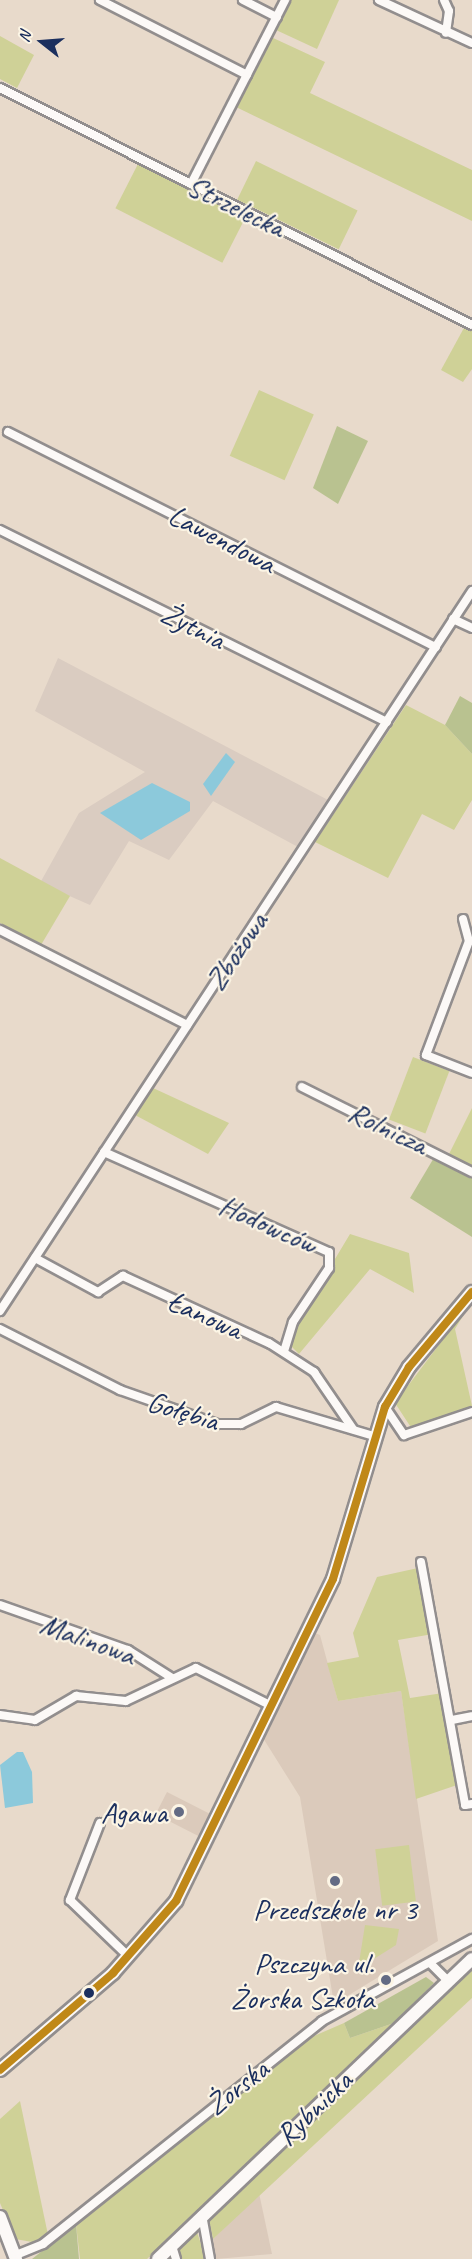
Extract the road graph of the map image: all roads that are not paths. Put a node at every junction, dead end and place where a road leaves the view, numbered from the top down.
1 (100, 0) edge
2 (243, 0) edge
3 (285, 0) edge
4 (379, 0) edge
5 (444, 0) edge
6 (277, 17) junction
7 (446, 33) junction
8 (472, 43) edge
9 (247, 75) junction
10 (0, 88) edge
11 (191, 184) junction
12 (472, 324) edge
13 (8, 432) dead end
14 (0, 530) edge
15 (472, 591) edge
16 (453, 619) junction
17 (472, 628) edge
18 (436, 647) junction
19 (387, 722) junction
20 (463, 919) dead end
21 (0, 930) edge
22 (188, 1025) junction
23 (472, 1073) edge
24 (302, 1087) dead end
25 (104, 1152) junction
26 (472, 1172) edge
27 (35, 1258) junction
28 (472, 1292) edge
29 (0, 1311) edge
30 (0, 1329) edge
31 (284, 1351) junction
32 (385, 1407) junction
33 (472, 1412) edge
34 (353, 1429) junction
35 (374, 1436) junction
36 (421, 1562) dead end
37 (0, 1605) edge
38 (172, 1678) junction
39 (272, 1706) junction
40 (0, 1715) edge
41 (472, 1716) edge
42 (452, 1720) junction
43 (469, 1804) edge
44 (100, 1823) dead end
45 (472, 1939) edge
46 (129, 1957) junction
47 (472, 1959) edge
48 (430, 1962) junction
49 (448, 1981) junction
50 (0, 2070) edge
51 (202, 2215) junction
52 (0, 2217) edge
53 (172, 2246) junction
54 (16, 2257) edge
55 (158, 2259) edge
56 (176, 2259) edge
57 (210, 2259) edge

1 - 9 street
2 - 6 street
3 - 6 street
4 - 7 street
5 - 7 street
6 - 9 street
7 - 8 street
9 - 11 street
10 - 11 street, Strzelecka
11 - 12 street, Strzelecka
13 - 18 street, Lawendowa
14 - 19 street, Żytnia
15 - 16 street, Zbożowa
16 - 17 street
16 - 18 street, Zbożowa
18 - 19 street, Zbożowa
19 - 22 street, Zbożowa
20 - 23 street
21 - 22 street
22 - 25 street, Zbożowa
24 - 26 street, Rolnicza
25 - 27 street, Zbożowa
25 - 31 street, Hodowców
27 - 29 street, Zbożowa
27 - 31 street, Łanowa
28 - 32 street
30 - 34 street, Gołębia
31 - 34 street, Łanowa
32 - 33 street
32 - 35 street
34 - 35 street, Gołębia
35 - 39 street
36 - 42 street
37 - 38 street, Malinowa
38 - 39 street
38 - 40 street
39 - 46 street
41 - 42 street
42 - 43 street
44 - 46 street
45 - 48 street, Żorska
46 - 50 street
47 - 49 street, Rybnicka
48 - 49 street
48 - 54 street, Żorska
49 - 51 street, Rybnicka
51 - 53 street, Rybnicka
51 - 57 street
52 - 54 street, Żorska
53 - 55 street, Rybnicka
53 - 56 street

